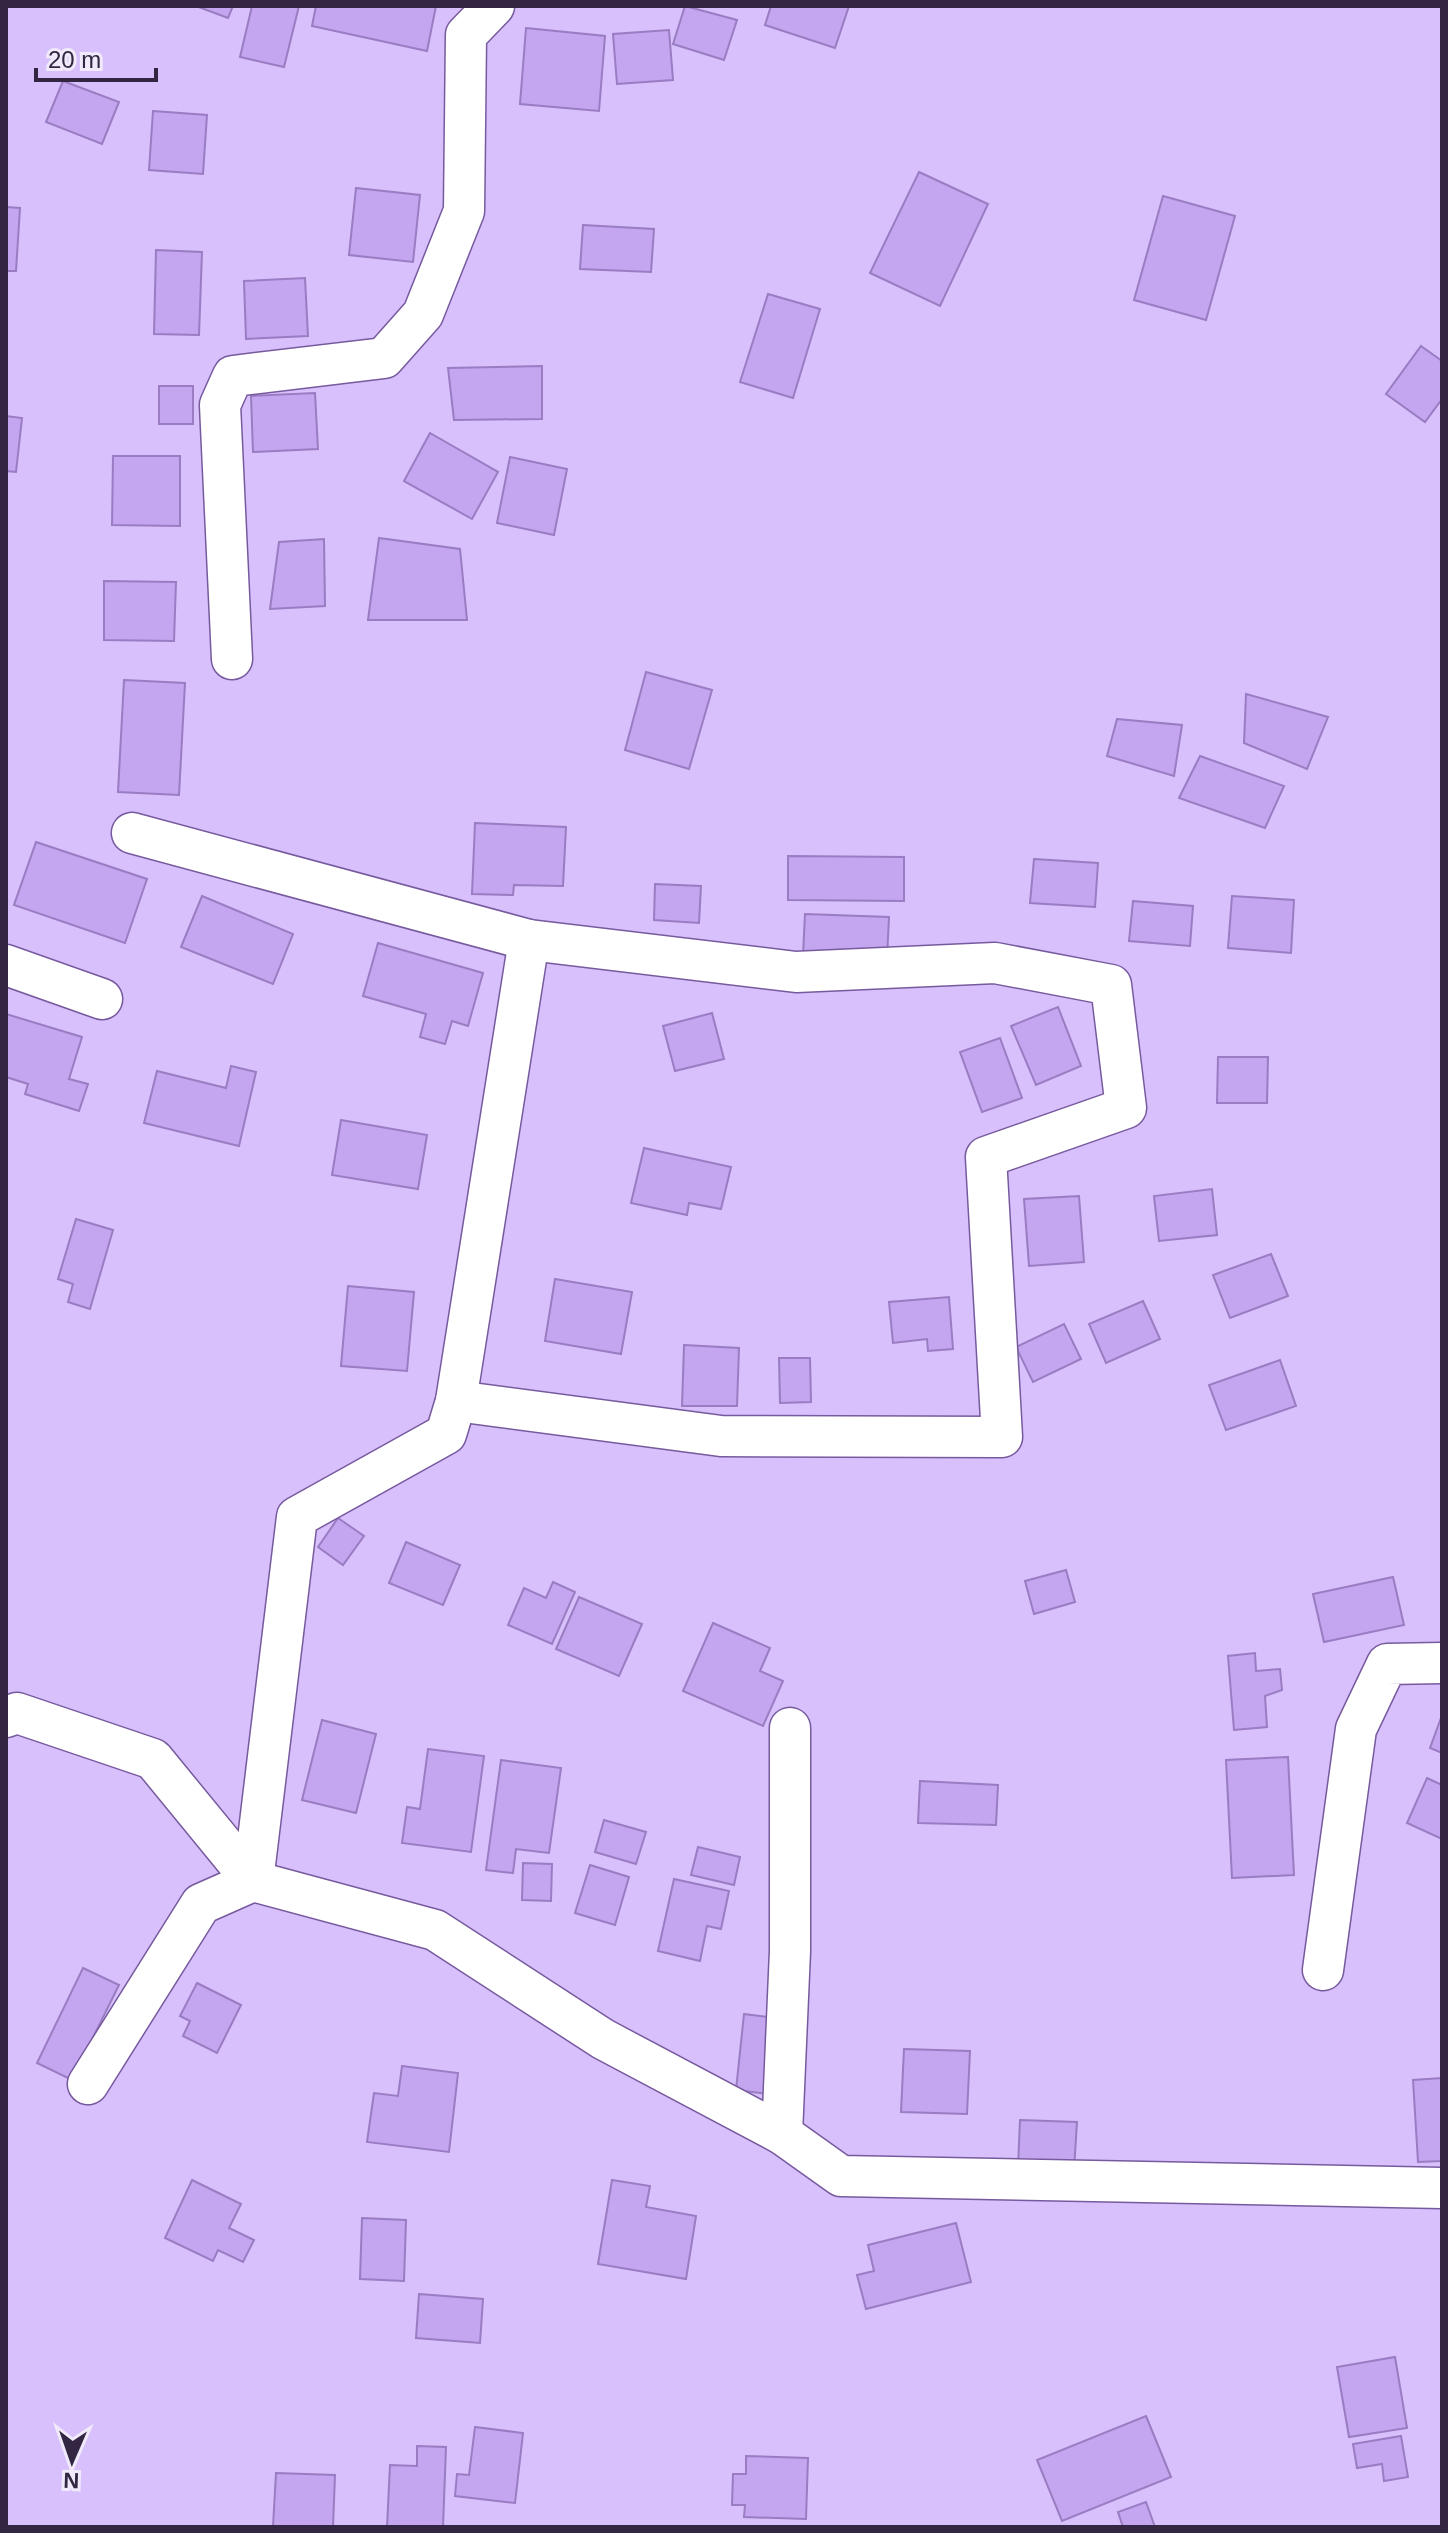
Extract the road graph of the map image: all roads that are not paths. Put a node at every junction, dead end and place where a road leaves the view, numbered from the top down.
1 (494, 6) edge
2 (232, 659) dead end
3 (132, 833) dead end
4 (529, 940) junction
5 (6, 965) edge
6 (102, 999) dead end
7 (456, 1401) junction
8 (1442, 1663) edge
9 (6, 1717) edge
10 (790, 1728) dead end
11 (253, 1881) junction
12 (1323, 1970) dead end
13 (88, 2084) dead end
14 (782, 2134) junction
15 (1442, 2188) edge

1 - 2 street
3 - 4 street
4 - 7 street
4 - 7 street
5 - 6 street
7 - 11 street
8 - 12 street
9 - 11 street
10 - 14 street
11 - 13 street
11 - 14 street
14 - 15 street

